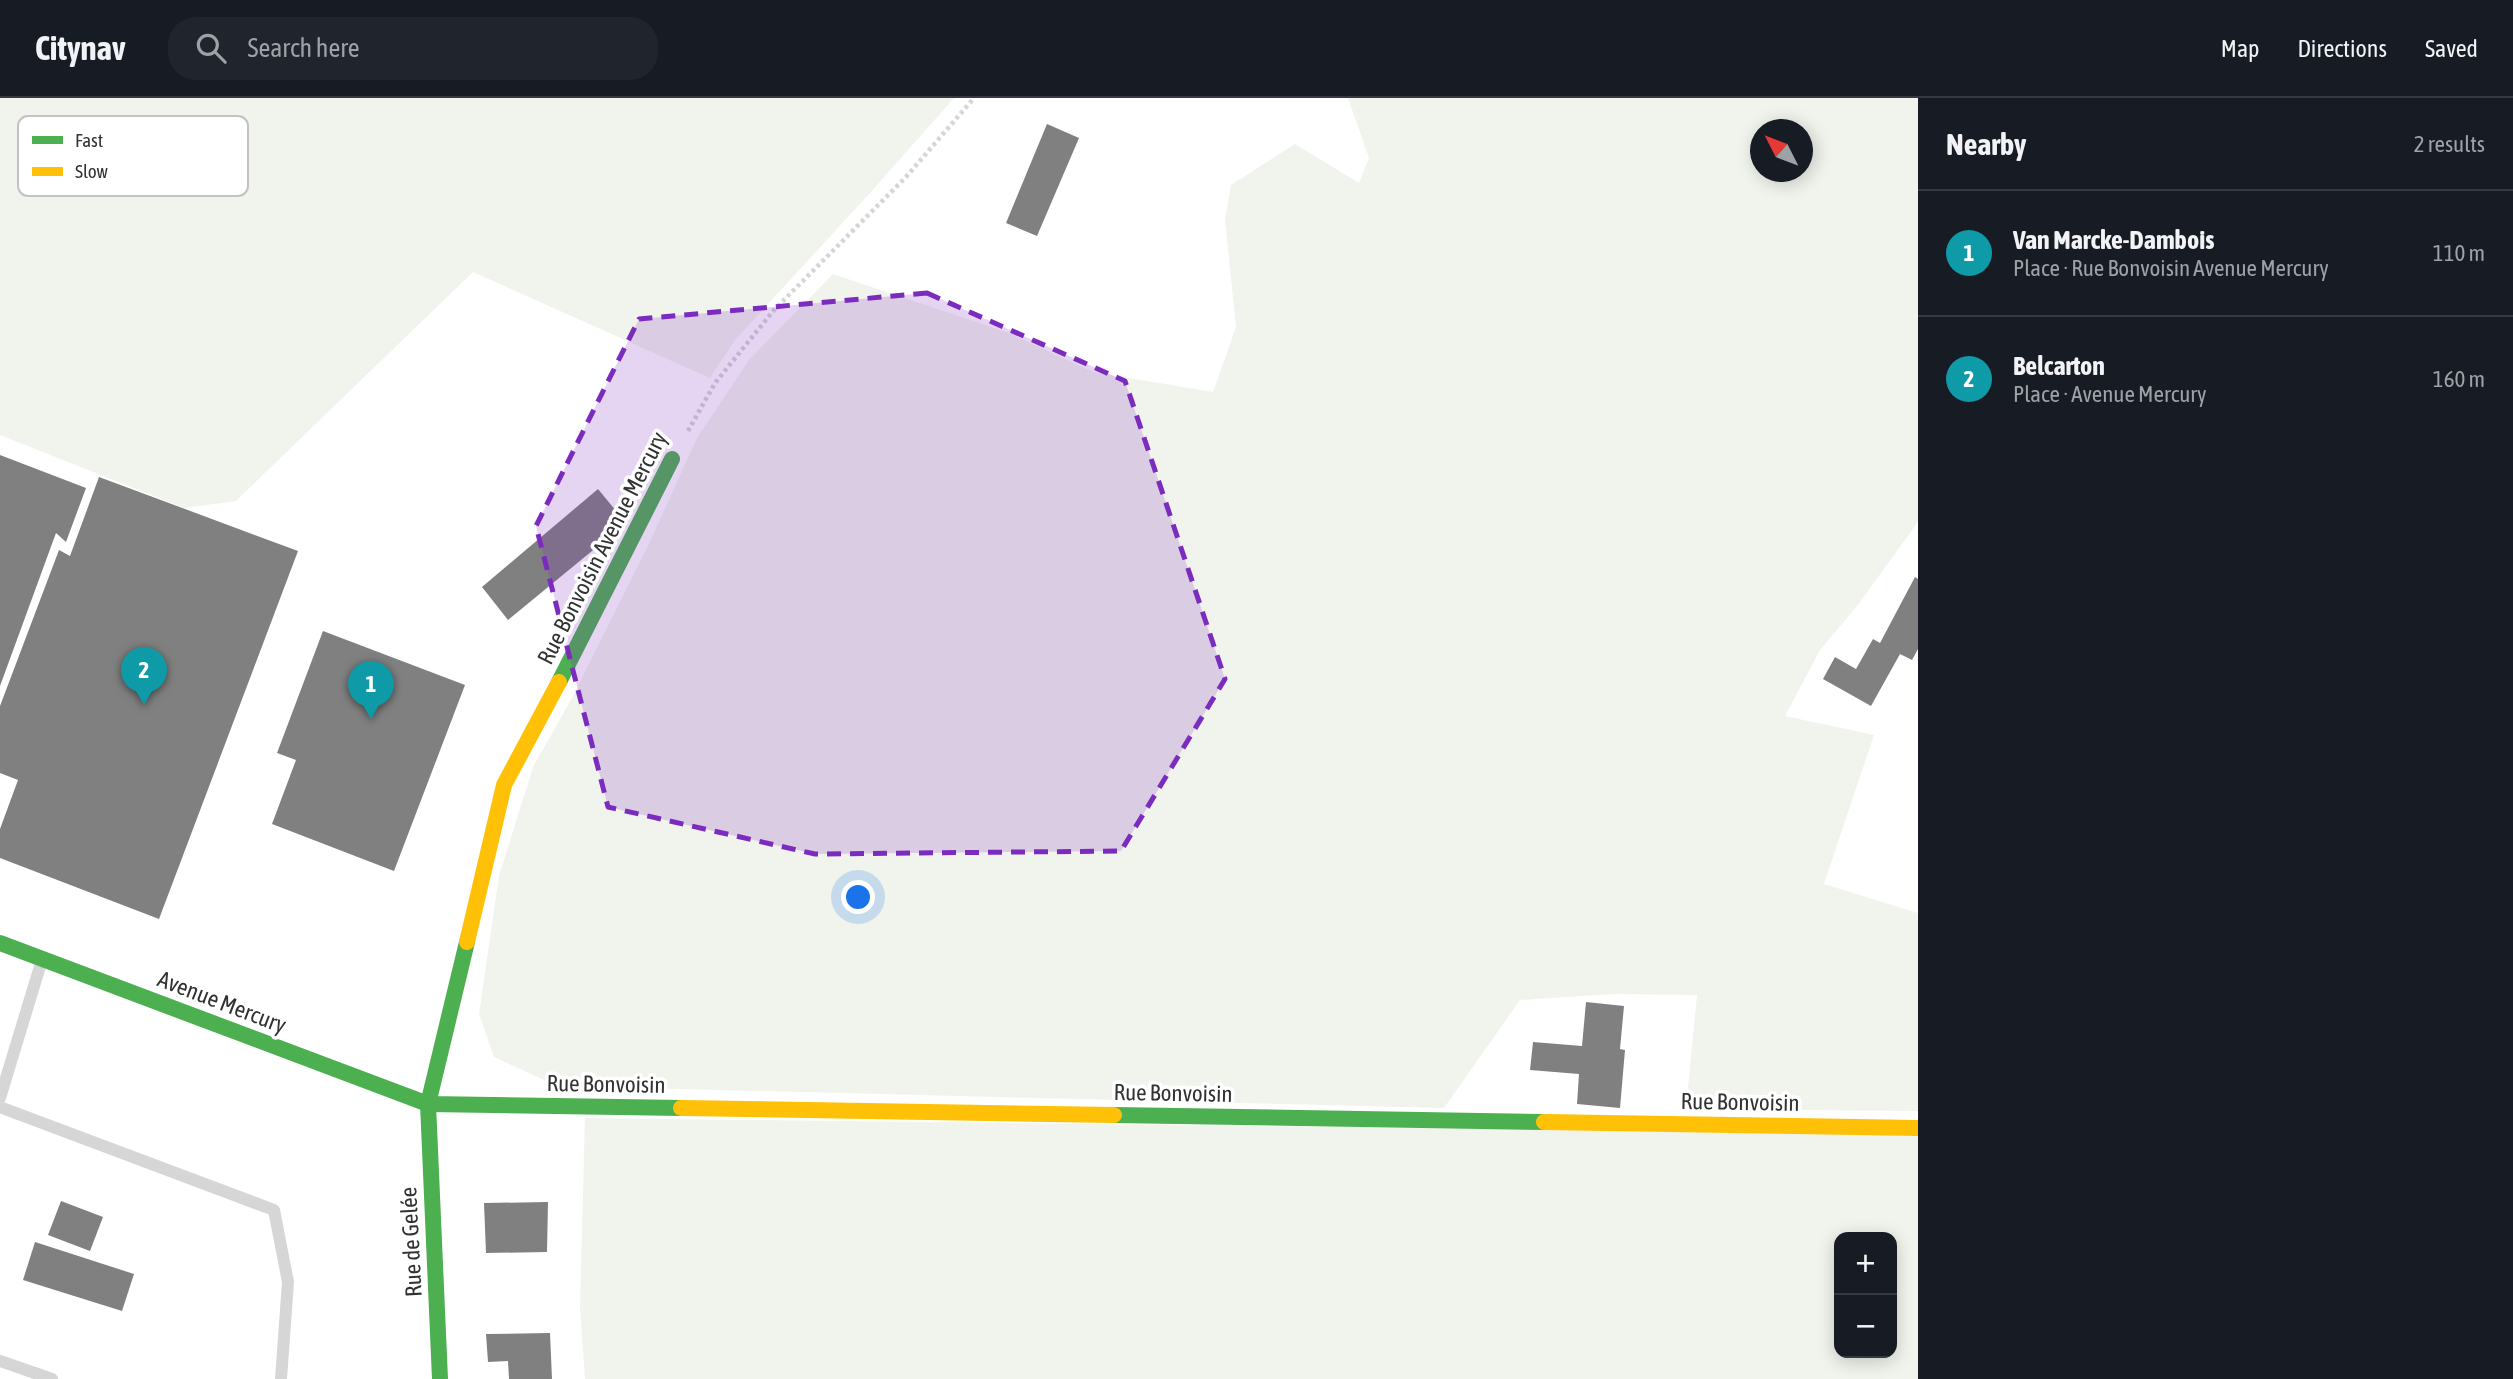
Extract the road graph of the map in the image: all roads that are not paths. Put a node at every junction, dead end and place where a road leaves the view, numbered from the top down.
1 (672, 459) road end
2 (0, 943) edge
3 (42, 959) junction
4 (0, 1098) edge
5 (428, 1104) junction
6 (0, 1107) edge
7 (1918, 1128) edge
8 (0, 1361) edge
9 (52, 1379) edge
10 (281, 1379) edge
11 (440, 1379) edge

1 - 5 street, Rue Bonvoisin Avenue Mercury
2 - 3 street, Avenue Mercury
3 - 4 lane
3 - 5 street, Avenue Mercury
5 - 7 street, Rue Bonvoisin
5 - 11 street, Rue de Gelée
6 - 10 lane
8 - 9 lane

